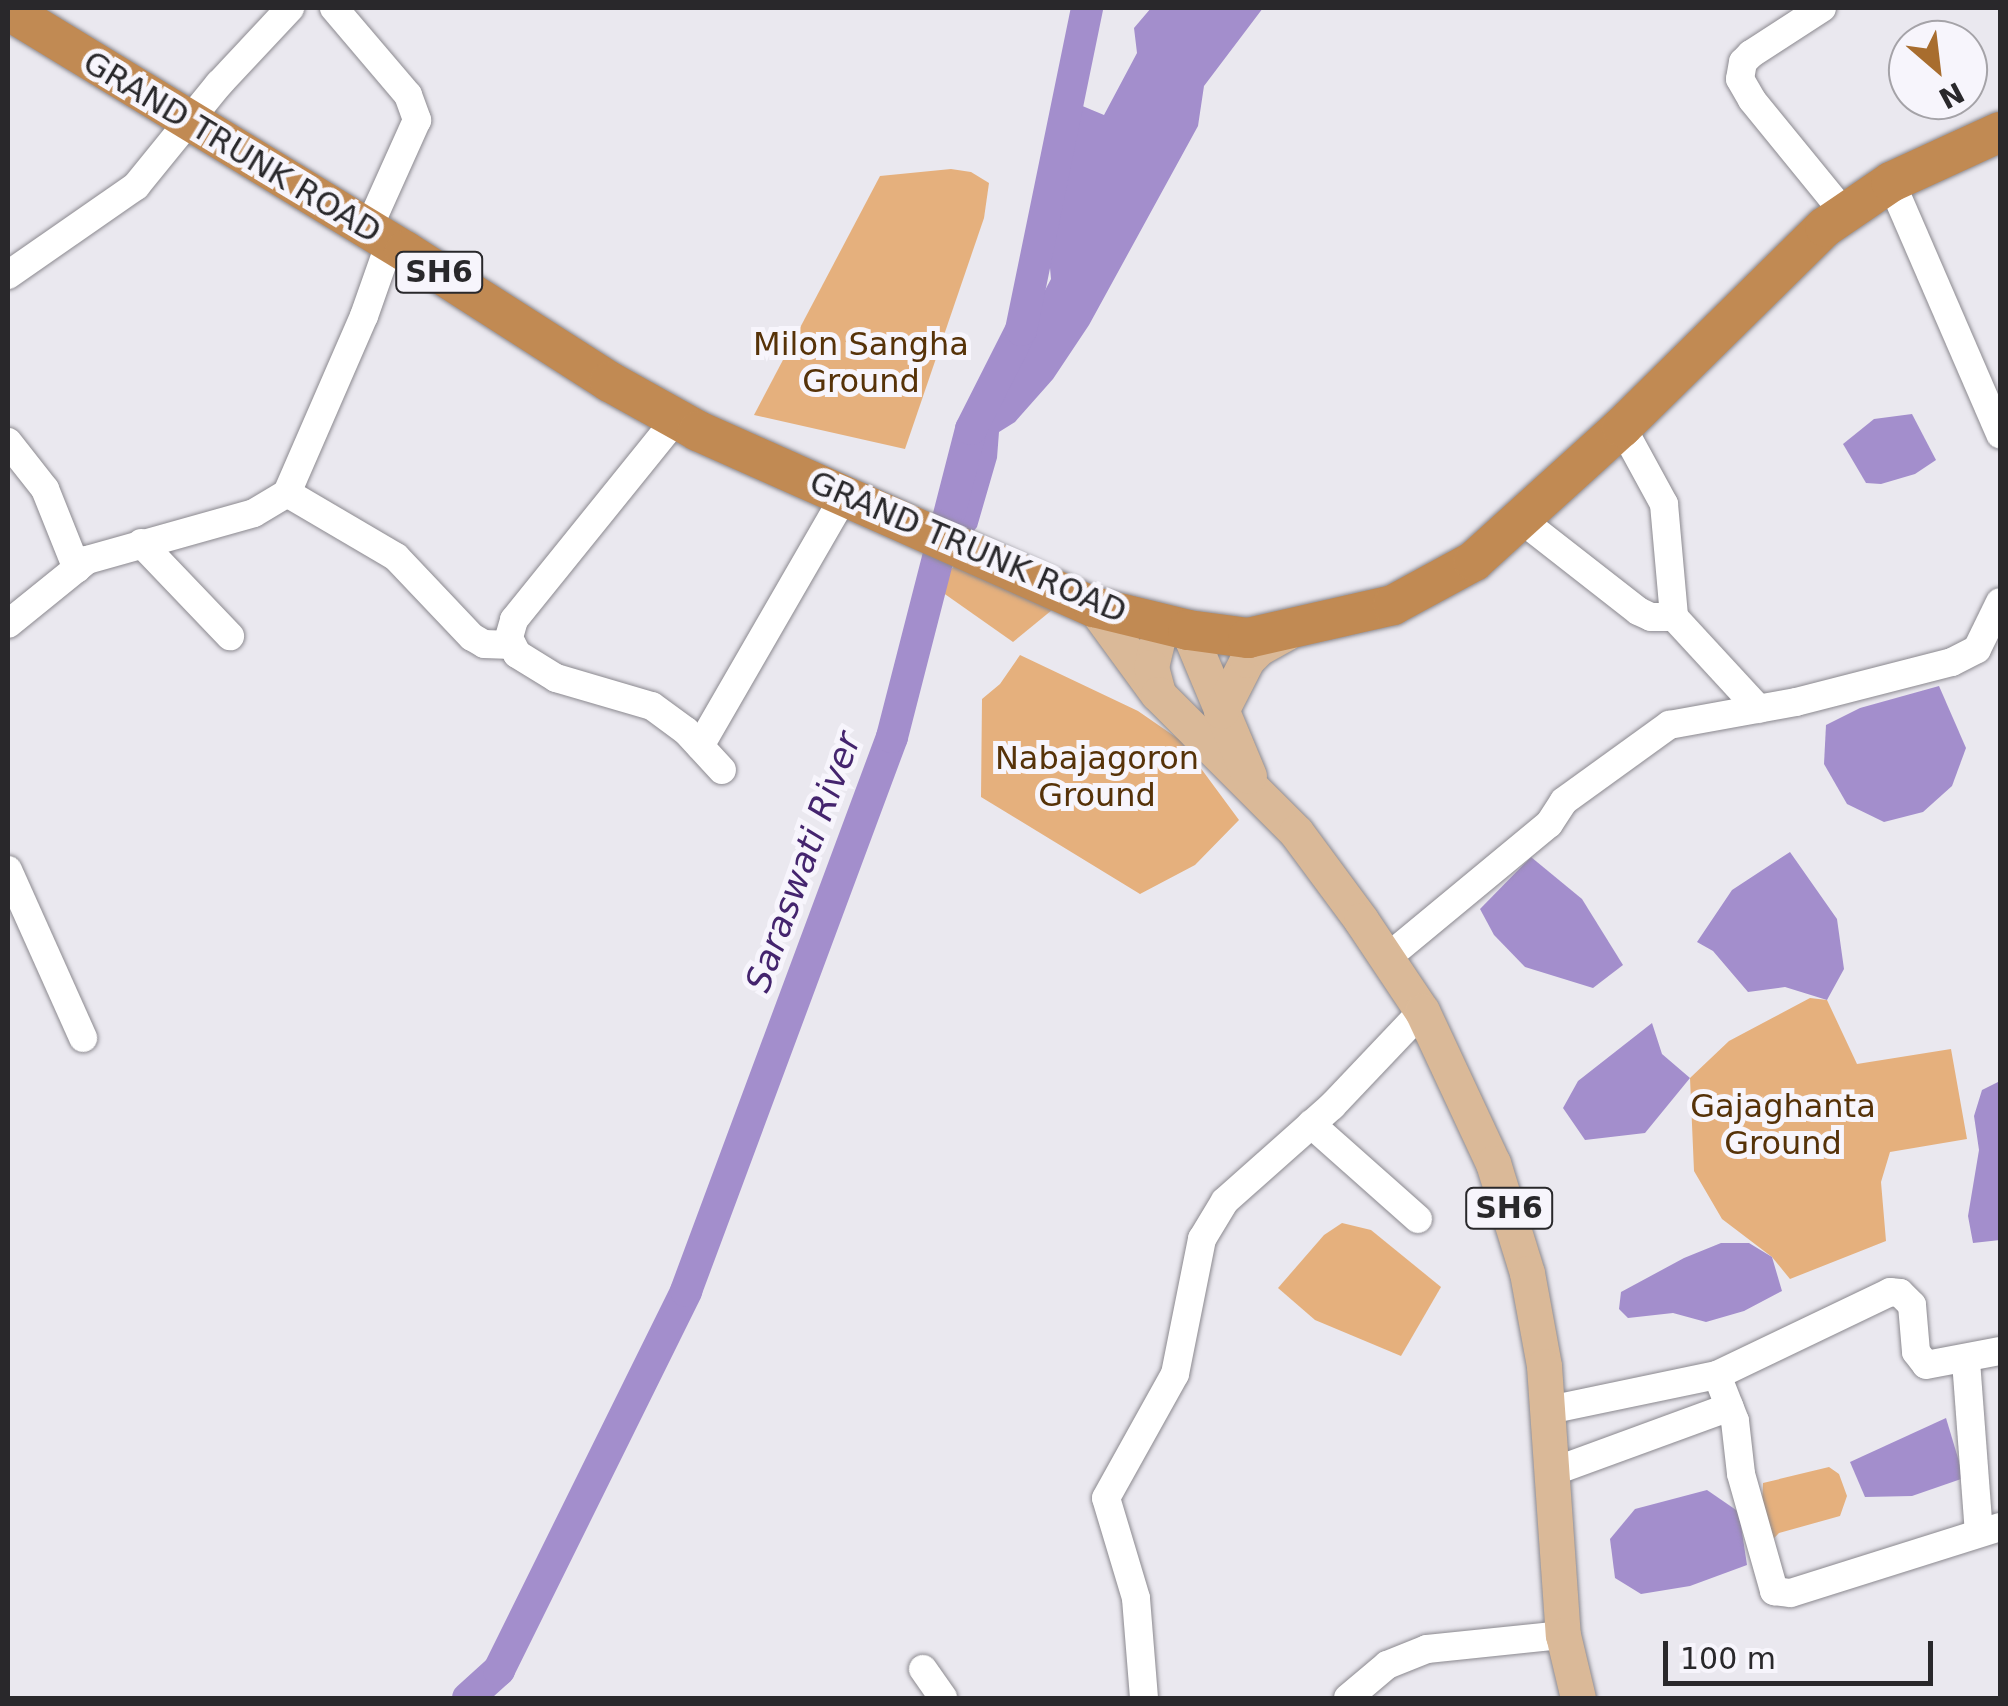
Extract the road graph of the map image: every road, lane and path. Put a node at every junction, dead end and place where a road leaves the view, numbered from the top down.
1 (290, 8) edge
2 (334, 8) edge
3 (1822, 8) edge
4 (8, 10) edge
5 (188, 121) junction
6 (2000, 132) edge
7 (1890, 182) junction
8 (1844, 212) junction
9 (379, 235) junction
10 (8, 275) edge
11 (676, 419) junction
12 (1622, 427) junction
13 (2000, 434) edge
14 (8, 442) edge
15 (287, 493) junction
16 (844, 497) junction
17 (1523, 521) junction
18 (140, 543) junction
19 (77, 569) junction
20 (2000, 602) edge
21 (1094, 607) junction
22 (1674, 617) junction
23 (8, 624) edge
24 (1175, 628) junction
25 (1286, 633) junction
26 (230, 636) dead end
27 (512, 645) junction
28 (1158, 694) junction
29 (1759, 708) junction
30 (1221, 711) junction
31 (700, 746) junction
32 (722, 770) dead end
33 (1254, 786) junction
34 (8, 870) edge
35 (1388, 956) junction
36 (1422, 1011) junction
37 (83, 1038) dead end
38 (1311, 1124) junction
39 (1418, 1219) dead end
40 (2000, 1351) edge
41 (1966, 1361) junction
42 (1717, 1374) junction
43 (1730, 1407) junction
44 (1549, 1410) junction
45 (1552, 1472) junction
46 (1990, 1529) edge
47 (1564, 1634) junction
48 (923, 1669) dead end
49 (943, 1698) edge
50 (1144, 1698) edge
51 (1348, 1698) edge
52 (1578, 1698) edge

1 - 5 street
2 - 9 street
3 - 8 street
4 - 5 highway, GRAND TRUNK ROAD / SH6
5 - 9 highway, GRAND TRUNK ROAD / SH6
5 - 10 street
6 - 7 highway, GRAND TRUNK ROAD
7 - 8 highway, GRAND TRUNK ROAD
7 - 13 street
8 - 12 highway, GRAND TRUNK ROAD
9 - 11 highway, GRAND TRUNK ROAD / SH6
9 - 15 street
11 - 16 highway, GRAND TRUNK ROAD / SH6
11 - 27 street
12 - 17 highway, GRAND TRUNK ROAD
12 - 22 street
14 - 19 street
15 - 18 street
15 - 27 street
16 - 21 highway, GRAND TRUNK ROAD / SH6
16 - 31 street
17 - 22 street
17 - 25 highway, GRAND TRUNK ROAD
18 - 19 street
18 - 26 street
19 - 23 street
20 - 29 street
21 - 24 highway, GRAND TRUNK ROAD / SH6
21 - 28 main road
22 - 29 street
24 - 25 highway, GRAND TRUNK ROAD
24 - 28 main road
24 - 30 main road, SH6
25 - 30 main road
27 - 31 street
28 - 33 main road, SH6
29 - 35 street
30 - 33 main road, SH6
31 - 32 street
33 - 35 main road, SH6
34 - 37 street
35 - 36 main road, SH6
36 - 38 street
36 - 44 main road, SH6
38 - 39 street
38 - 50 street
40 - 41 street
41 - 42 street
41 - 46 street
42 - 43 street
42 - 44 street
43 - 45 street
43 - 46 street
44 - 45 main road, SH6
45 - 47 main road, SH6
47 - 51 street
47 - 52 main road, SH6
48 - 49 street

